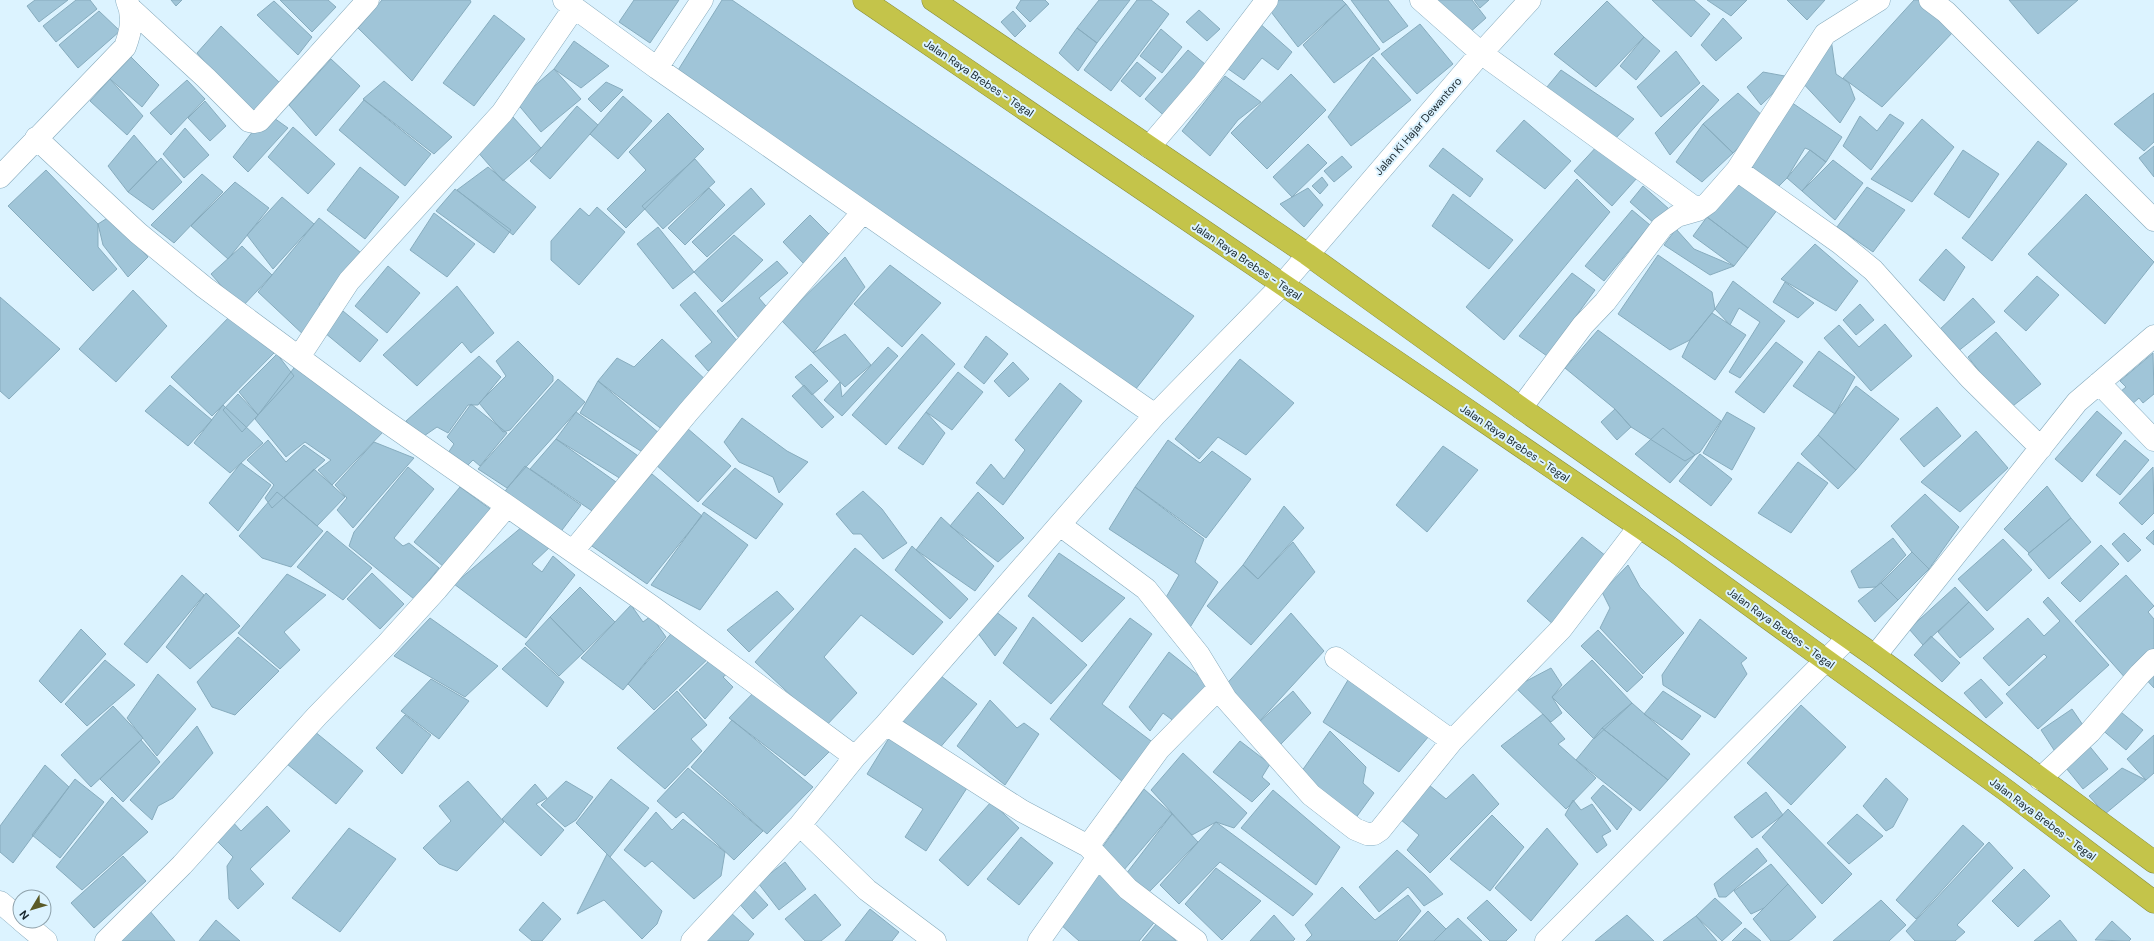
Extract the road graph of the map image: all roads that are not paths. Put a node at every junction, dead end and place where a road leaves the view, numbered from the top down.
1 (368, 0) edge
2 (702, 0) edge
3 (864, 0) edge
4 (933, 0) edge
5 (1268, 0) edge
6 (1421, 0) edge
7 (1530, 0) edge
8 (1879, 0) edge
9 (1930, 0) edge
10 (129, 4) edge
11 (569, 4) edge
12 (1482, 53) junction
13 (657, 68) junction
14 (36, 138) junction
15 (1149, 147) junction
16 (1737, 170) junction
17 (0, 177) edge
18 (1698, 210) junction
19 (863, 212) junction
20 (2154, 220) edge
21 (1307, 254) junction
22 (1282, 285) junction
23 (2154, 336) edge
24 (299, 357) junction
25 (2099, 383) junction
26 (1521, 408) junction
27 (1155, 414) junction
28 (2154, 440) edge
29 (2041, 448) junction
30 (507, 506) junction
31 (1060, 525) junction
32 (1639, 527) junction
33 (573, 551) junction
34 (1848, 638) junction
35 (1875, 656) junction
36 (1336, 658) dead end
37 (2154, 660) edge
38 (1826, 661) junction
39 (1219, 688) junction
40 (886, 724) junction
41 (1452, 741) junction
42 (855, 757) junction
43 (2040, 779) junction
44 (800, 825) junction
45 (1093, 852) junction
46 (2154, 862) edge
47 (0, 902) edge
48 (2154, 902) edge
49 (12, 912) edge
50 (32, 929) edge
51 (1557, 938) edge
52 (46, 941) edge
53 (106, 941) edge
54 (692, 941) edge
55 (935, 941) edge
56 (1040, 941) edge
57 (1196, 941) edge

1 - 10 street
2 - 13 street
3 - 22 highway, Jalan Raya Brebes - Tegal
4 - 15 highway
5 - 15 street
6 - 12 street
7 - 12 street, Jalan Ki Hajar Dewantoro
8 - 16 street
9 - 20 street
10 - 14 street
11 - 13 street
11 - 24 street
12 - 18 street
12 - 21 street, Jalan Ki Hajar Dewantoro
13 - 19 street
14 - 17 street
14 - 24 street
15 - 21 highway
16 - 18 street
16 - 29 street
18 - 26 street
19 - 27 street
19 - 33 street
21 - 22 street, Jalan Ki Hajar Dewantoro
21 - 26 highway
22 - 27 street, Jalan Ki Hajar Dewantoro
22 - 32 highway, Jalan Raya Brebes - Tegal
23 - 25 street
24 - 30 street
25 - 28 street
25 - 29 street
26 - 34 highway
27 - 31 street, Jalan Ki Hajar Dewantoro
29 - 35 street
30 - 33 street
30 - 53 street
31 - 39 street
31 - 40 street, Jalan Ki Hajar Dewantoro
32 - 38 highway, Jalan Raya Brebes - Tegal
32 - 41 street
33 - 42 street
34 - 35 highway
34 - 38 street
35 - 43 highway
36 - 41 street
37 - 43 street
38 - 48 highway, Jalan Raya Brebes - Tegal
38 - 51 street
39 - 41 street
39 - 45 street
40 - 42 street, Jalan Ki Hajar Dewantoro
40 - 45 street
42 - 44 street, Jalan Ki Hajar Dewantoro
43 - 46 highway
44 - 54 street, Jalan Ki Hajar Dewantoro
44 - 55 street
45 - 56 street
45 - 57 street
47 - 49 street
50 - 52 street

